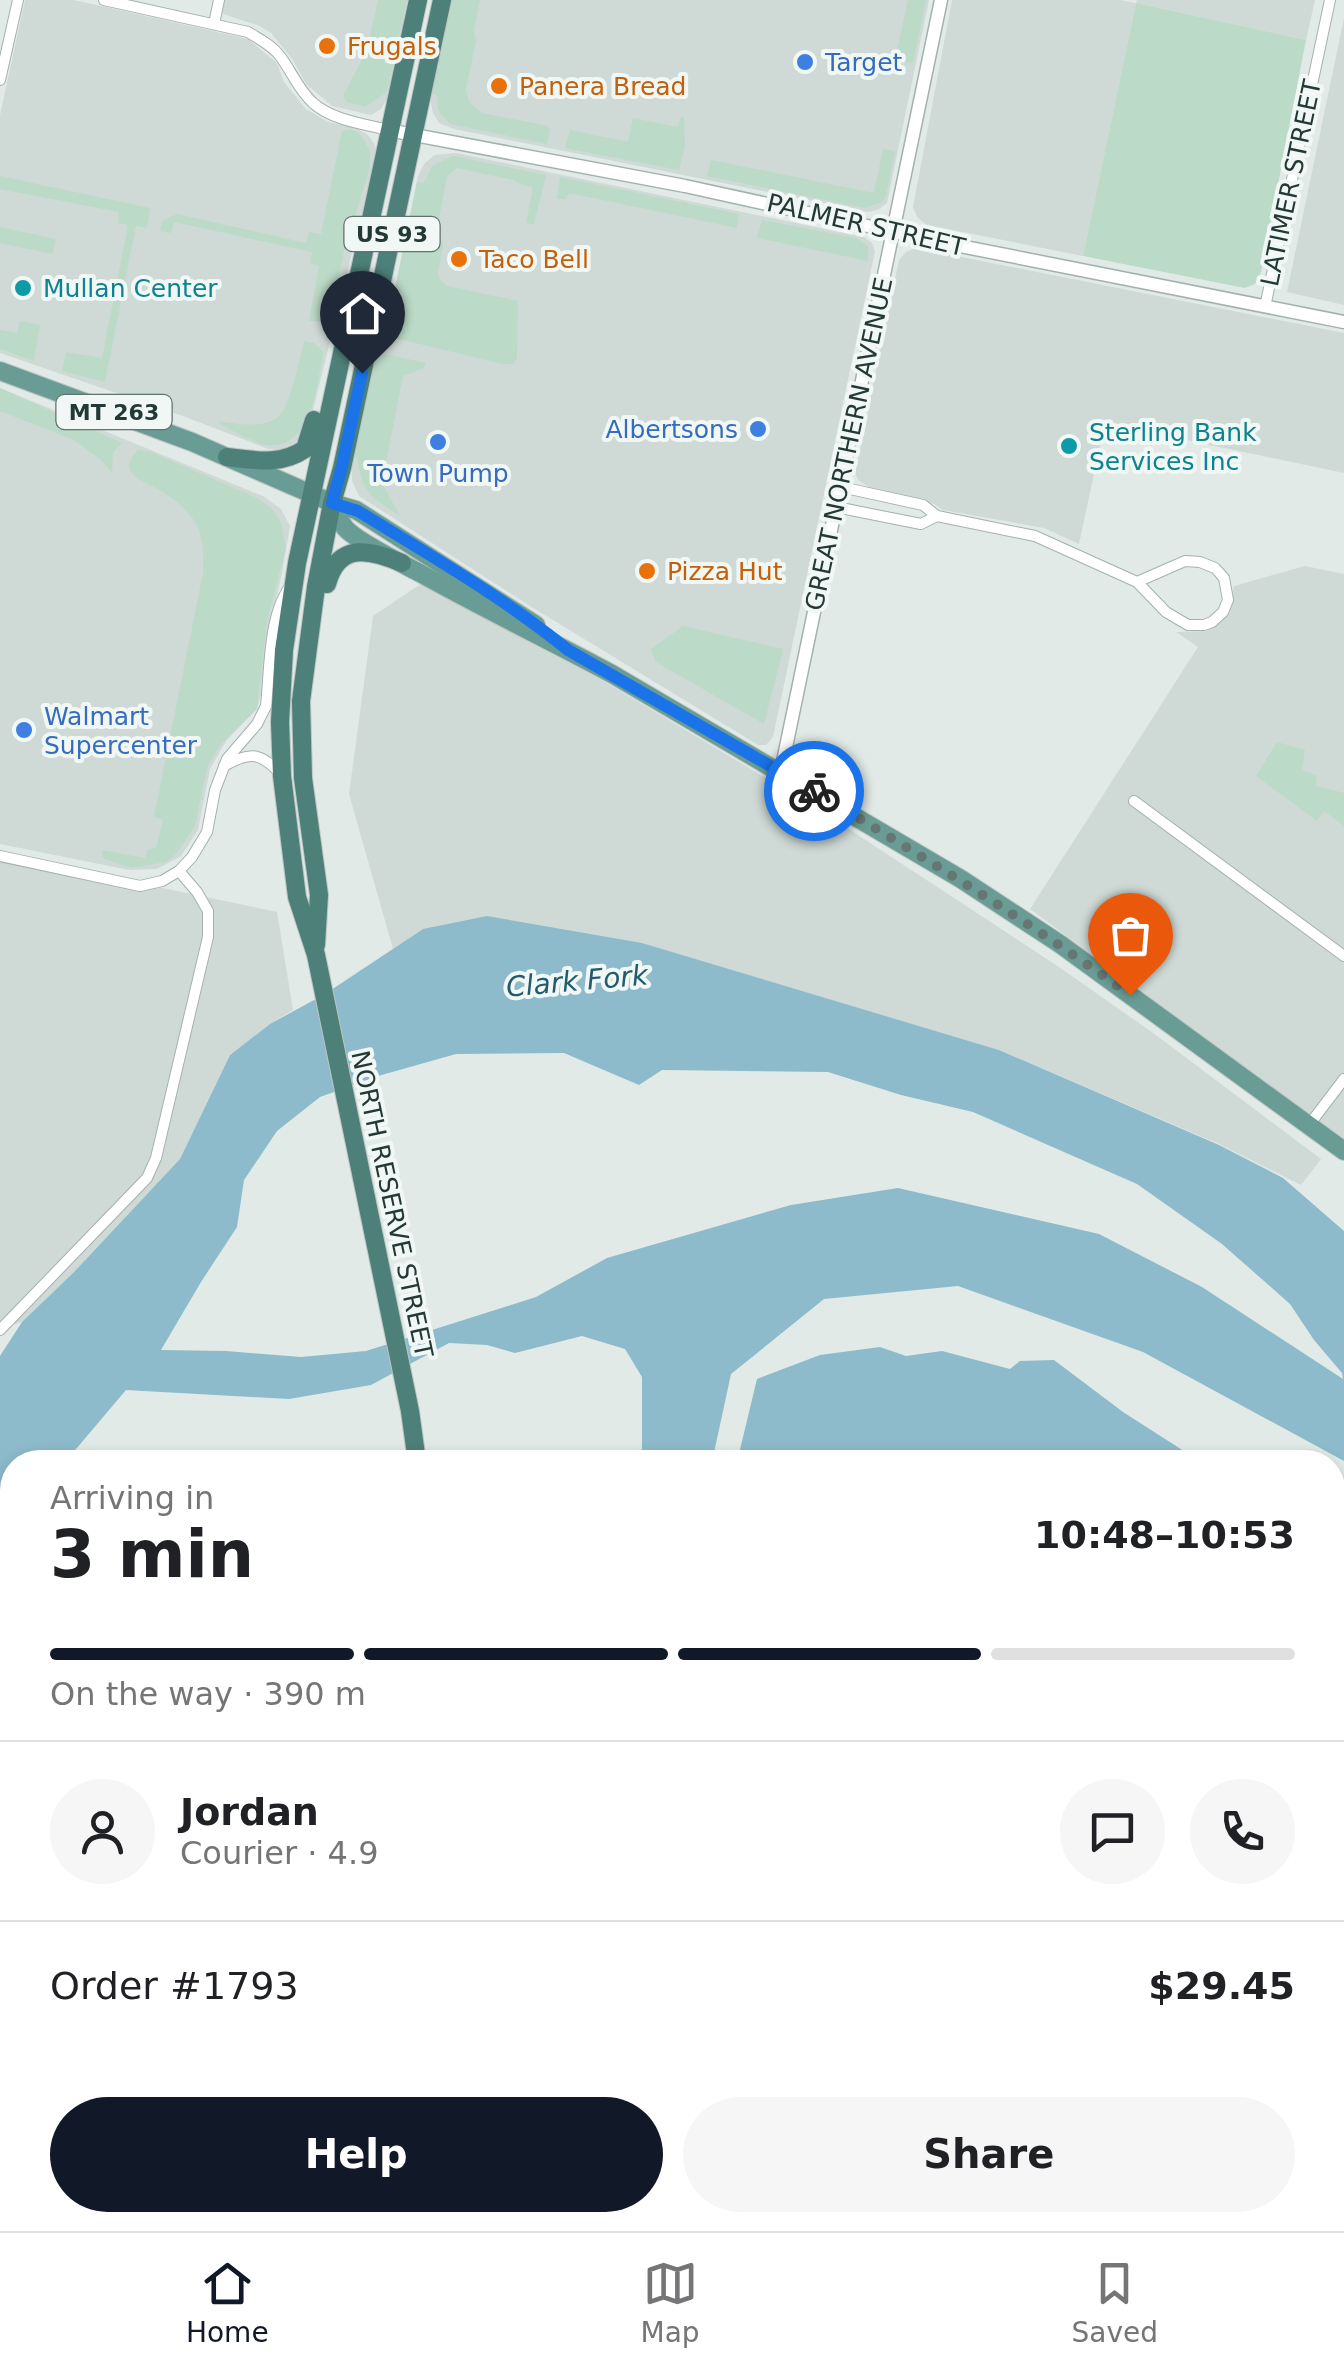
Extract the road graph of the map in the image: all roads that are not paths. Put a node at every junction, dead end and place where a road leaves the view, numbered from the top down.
1 (18, 0) edge
2 (104, 0) edge
3 (219, 0) edge
4 (418, 0) edge
5 (442, 0) edge
6 (941, 0) edge
7 (1330, 0) edge
8 (214, 24) junction
9 (0, 80) edge
10 (388, 130) junction
11 (413, 136) junction
12 (378, 184) junction
13 (892, 232) junction
14 (1265, 306) junction
15 (1344, 322) edge
16 (0, 371) edge
17 (226, 457) junction
18 (840, 487) junction
19 (310, 493) junction
20 (332, 503) junction
21 (836, 507) junction
22 (937, 516) junction
23 (402, 563) junction
24 (294, 582) junction
25 (1137, 582) junction
26 (568, 650) junction
27 (301, 702) junction
28 (223, 766) junction
29 (781, 772) junction
30 (282, 776) junction
31 (1134, 801) dead end
32 (0, 856) edge
33 (179, 871) junction
34 (316, 955) junction
35 (1344, 956) edge
36 (1344, 1079) edge
37 (1309, 1125) junction
38 (1344, 1151) edge
39 (0, 1330) edge
40 (415, 1450) edge

1 - 9 street
2 - 8 street
3 - 8 street
4 - 10 highway, NORTH RESERVE STREET / US 93
5 - 11 highway, NORTH RESERVE STREET / US 93
6 - 13 street, GREAT NORTHERN AVENUE
7 - 14 street, LATIMER STREET
8 - 10 street
10 - 11 street, PALMER STREET
10 - 12 highway, NORTH RESERVE STREET / US 93
11 - 13 street, PALMER STREET
11 - 20 highway, NORTH RESERVE STREET / US 93
12 - 17 highway
12 - 19 highway, NORTH RESERVE STREET / US 93
13 - 14 street, PALMER STREET
13 - 18 street, GREAT NORTHERN AVENUE
14 - 15 street, PALMER STREET
16 - 17 main road, MT 263
17 - 19 main road, MT 263
18 - 21 street, GREAT NORTHERN AVENUE
18 - 22 street
19 - 20 main road
19 - 24 highway, NORTH RESERVE STREET / US 93
20 - 23 main road
20 - 26 main road
20 - 27 highway, NORTH RESERVE STREET / US 93
21 - 22 street
21 - 29 street, GREAT NORTHERN AVENUE
22 - 25 street
23 - 26 main road
23 - 27 highway
24 - 28 street
24 - 30 highway, NORTH RESERVE STREET / US 93
25 - 25 street
26 - 29 main road
27 - 34 highway, NORTH RESERVE STREET / US 93
28 - 30 street
28 - 33 street
29 - 37 main road
30 - 34 highway, NORTH RESERVE STREET / US 93
31 - 35 street
32 - 33 street
33 - 39 street
34 - 40 highway, NORTH RESERVE STREET
36 - 37 street
37 - 38 main road

